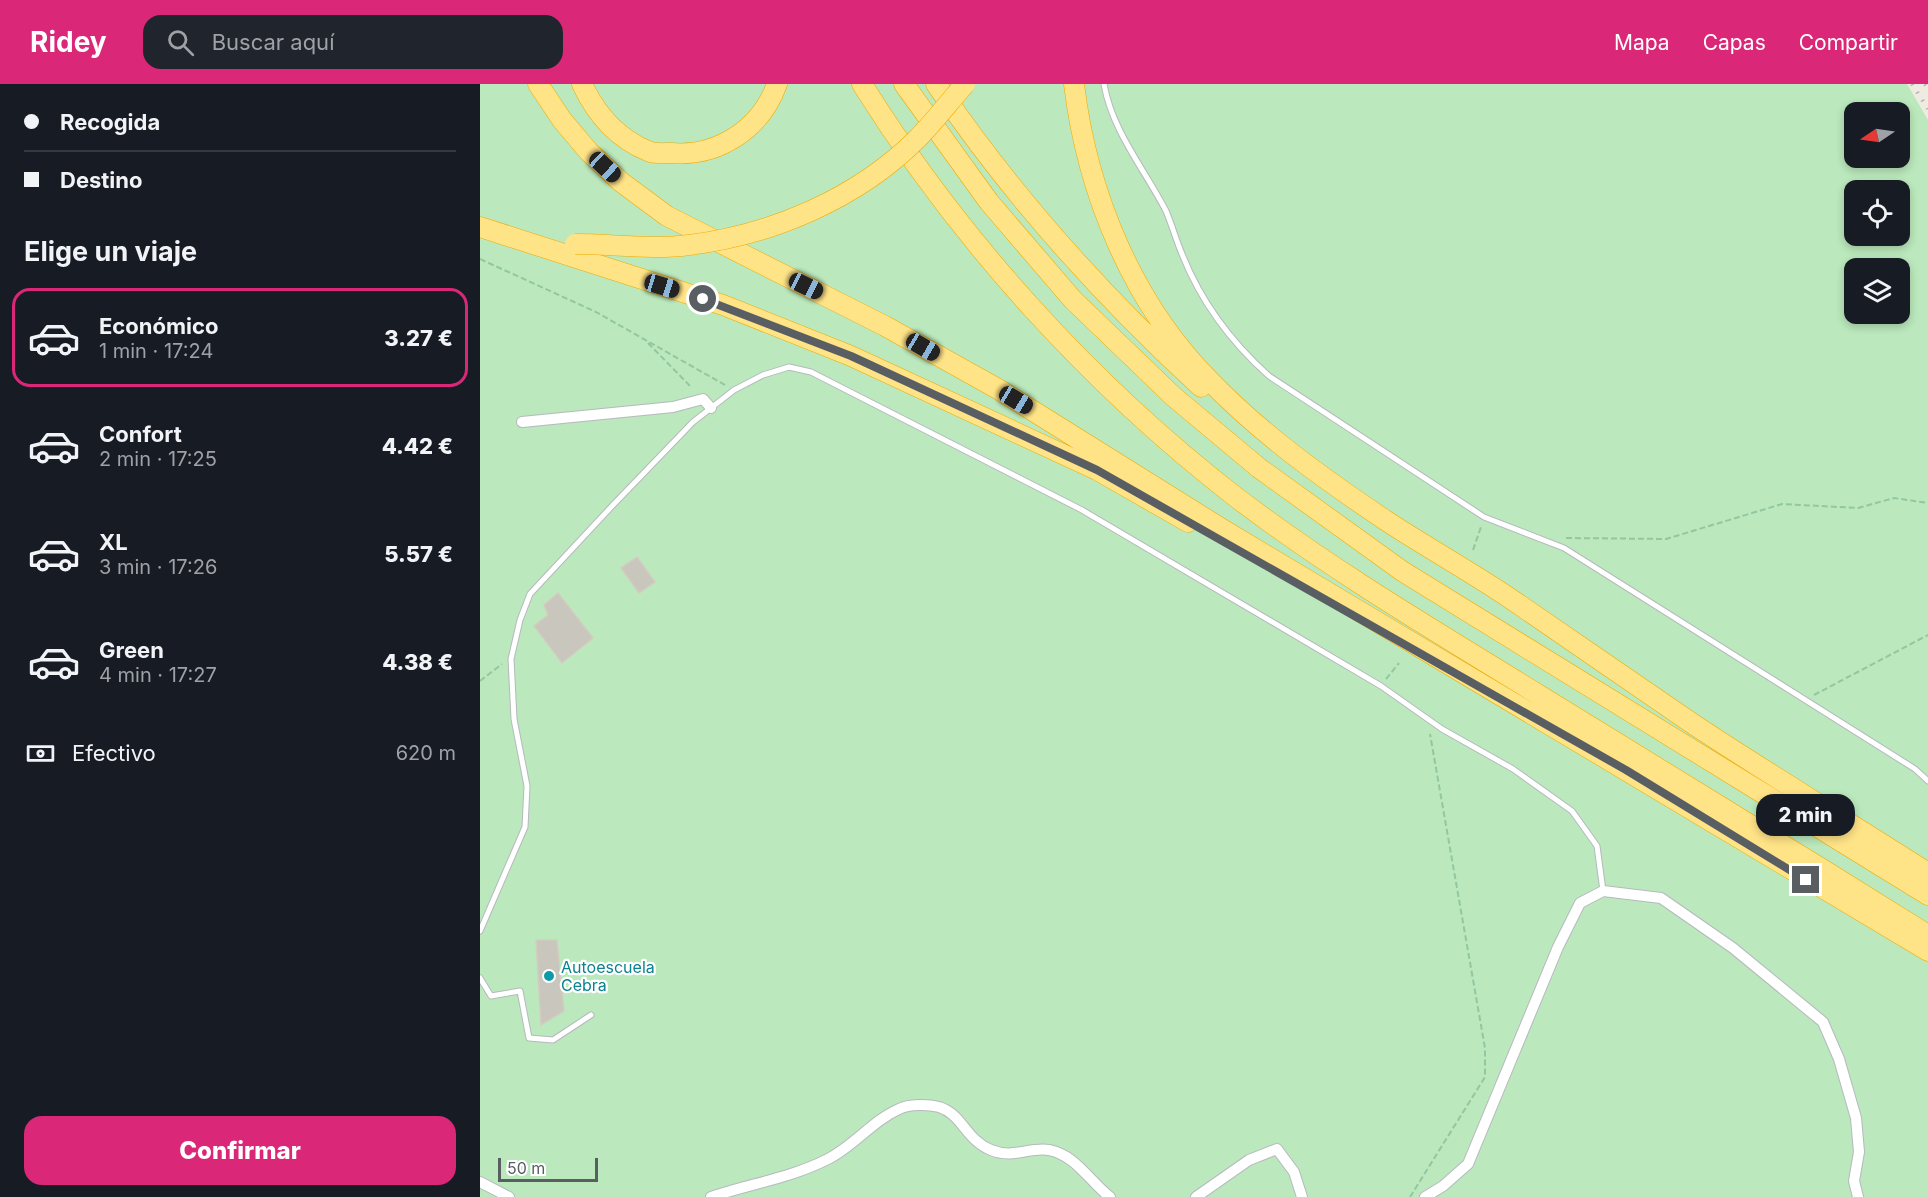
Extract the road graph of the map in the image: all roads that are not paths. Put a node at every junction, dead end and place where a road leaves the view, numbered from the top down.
1 (538, 84) edge
2 (582, 84) edge
3 (777, 84) edge
4 (862, 84) edge
5 (904, 84) edge
6 (936, 84) edge
7 (965, 84) edge
8 (1074, 84) edge
9 (1104, 84) edge
10 (480, 226) edge
11 (711, 408) junction
12 (522, 422) dead end
13 (1578, 646) junction
14 (1626, 770) junction
15 (1928, 782) edge
16 (1928, 873) edge
17 (1603, 891) junction
18 (1928, 894) edge
19 (480, 931) edge
20 (1928, 935) edge
21 (1928, 951) edge
22 (480, 978) edge
23 (591, 1015) dead end
24 (480, 1182) edge
25 (509, 1197) edge
26 (711, 1197) edge
27 (1110, 1197) edge
28 (1196, 1197) edge
29 (1302, 1197) edge
30 (1425, 1197) edge
31 (1858, 1197) edge

1 - 14 highway
2 - 3 highway
4 - 20 highway
5 - 18 highway
6 - 13 highway
7 - 10 highway, bridge
8 - 13 highway
9 - 15 lane
10 - 14 highway
11 - 12 street
11 - 17 lane
11 - 19 lane
13 - 16 highway
14 - 21 highway
17 - 30 street
17 - 31 street
22 - 23 lane
24 - 25 street
26 - 27 street
28 - 29 street

